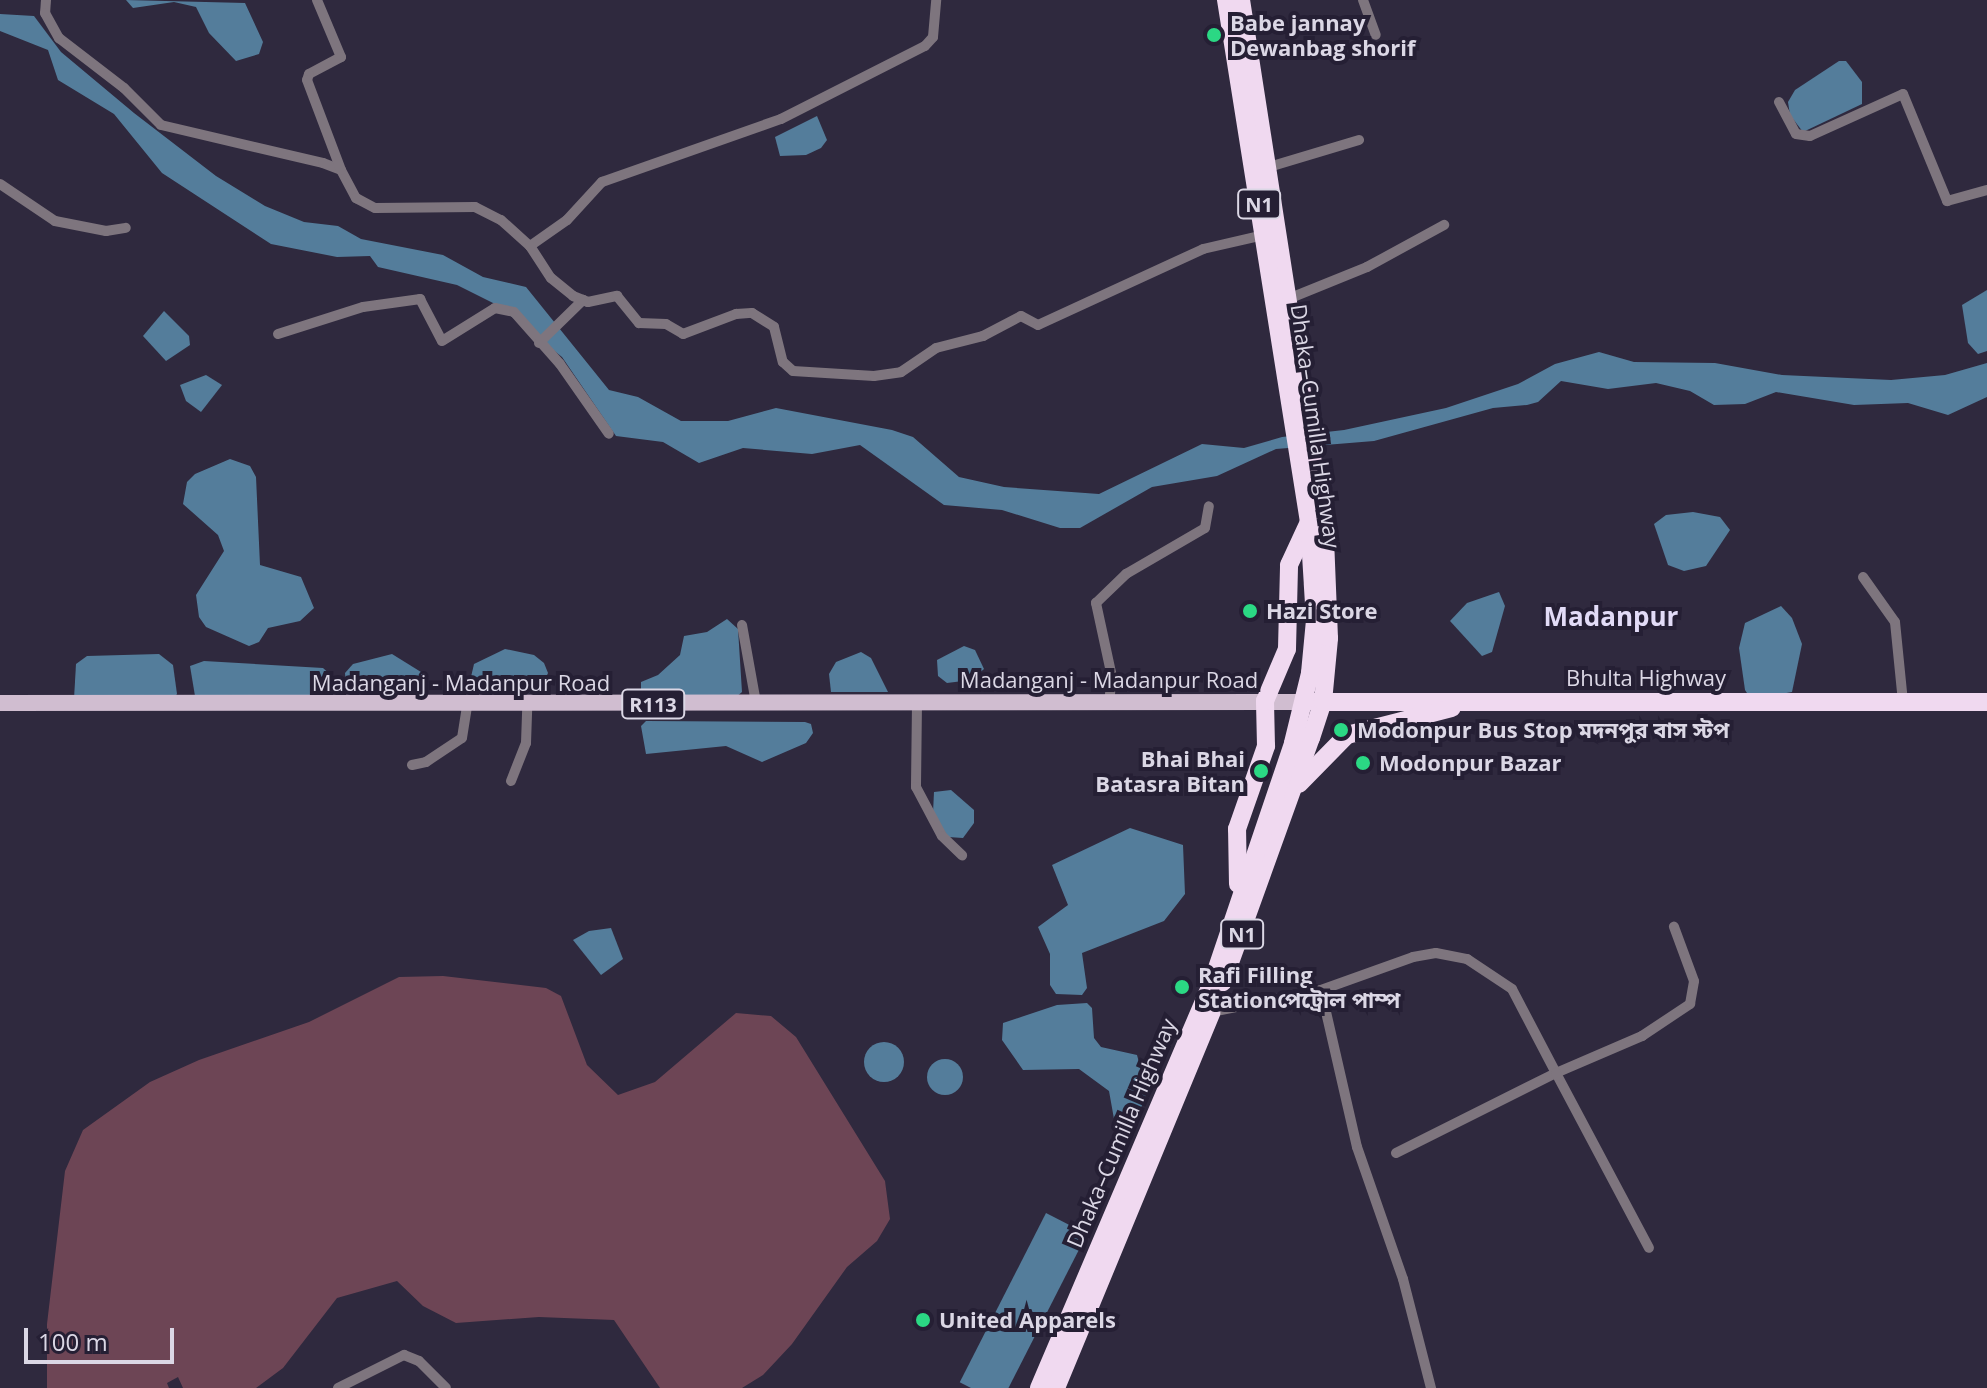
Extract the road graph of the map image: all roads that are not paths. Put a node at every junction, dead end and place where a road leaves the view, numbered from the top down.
1 (46, 0) edge
2 (317, 0) edge
3 (936, 0) edge
4 (1226, 0) edge
5 (1241, 0) edge
6 (1363, 0) edge
7 (1376, 35) dead end
8 (1779, 102) dead end
9 (1359, 140) dead end
10 (1269, 167) junction
11 (341, 170) junction
12 (0, 184) edge
13 (1987, 190) edge
14 (1444, 225) dead end
15 (126, 228) dead end
16 (1264, 235) junction
17 (530, 246) junction
18 (1288, 299) junction
19 (583, 300) junction
20 (278, 334) dead end
21 (540, 343) junction
22 (1298, 408) junction
23 (609, 434) dead end
24 (1306, 460) junction
25 (1209, 506) dead end
26 (1309, 522) junction
27 (1863, 577) dead end
28 (742, 625) dead end
29 (1265, 701) junction
30 (1109, 702) junction
31 (1314, 702) junction
32 (1903, 702) junction
33 (1987, 702) edge
34 (0, 703) edge
35 (756, 703) junction
36 (917, 703) junction
37 (1466, 703) junction
38 (527, 705) junction
39 (467, 706) junction
40 (412, 765) dead end
41 (511, 781) dead end
42 (1289, 796) junction
43 (962, 855) dead end
44 (1238, 892) junction
45 (1674, 927) dead end
46 (1321, 990) junction
47 (1211, 1012) junction
48 (1556, 1073) junction
49 (1396, 1153) dead end
50 (1649, 1248) dead end
51 (338, 1388) edge
52 (446, 1388) edge
53 (1039, 1388) edge
54 (1056, 1388) edge
55 (1431, 1388) edge

1 - 11 street
2 - 11 street
3 - 17 street
4 - 16 highway, Dhaka–Cumilla Highway / N1
5 - 10 highway, Dhaka–Cumilla Highway / N1
6 - 7 street
8 - 13 street
9 - 10 street
10 - 18 highway, Dhaka–Cumilla Highway / N1
11 - 17 street
12 - 15 street
14 - 18 street
16 - 19 street
16 - 22 highway, Dhaka–Cumilla Highway / N1
17 - 19 street
18 - 22 highway, Dhaka–Cumilla Highway / N1
19 - 21 street
20 - 21 street
21 - 23 street
22 - 24 highway, Dhaka–Cumilla Highway / N1
24 - 26 highway, Dhaka–Cumilla Highway / N1
24 - 31 highway, Dhaka–Cumilla Highway / N1
25 - 30 street
26 - 29 highway
26 - 31 highway, Dhaka–Cumilla Highway / N1
27 - 32 street
28 - 35 street
29 - 30 main road, Madanganj - Madanpur Road / R113
29 - 31 main road, Madanganj - Madanpur Road / R113
29 - 44 highway
30 - 36 main road, Madanganj - Madanpur Road / R113
31 - 37 highway, Bhulta Highway
31 - 42 highway, Dhaka–Cumilla Highway / N1
31 - 44 highway, Dhaka–Cumilla Highway / N1
32 - 33 highway, Bhulta Highway
32 - 37 highway, Bhulta Highway
34 - 39 main road, Madanganj - Madanpur Road / R113
35 - 36 main road, Madanganj - Madanpur Road / R113
35 - 38 main road, Madanganj - Madanpur Road / R113
36 - 43 street
37 - 42 highway
38 - 39 main road, Madanganj - Madanpur Road / R113
38 - 41 street
39 - 40 street
42 - 47 highway, Dhaka–Cumilla Highway / N1
44 - 53 highway, Dhaka–Cumilla Highway / N1
45 - 48 street
46 - 47 street
46 - 48 street
46 - 55 street
47 - 54 highway, Dhaka–Cumilla Highway / N1
48 - 49 street
48 - 50 street
51 - 52 street

